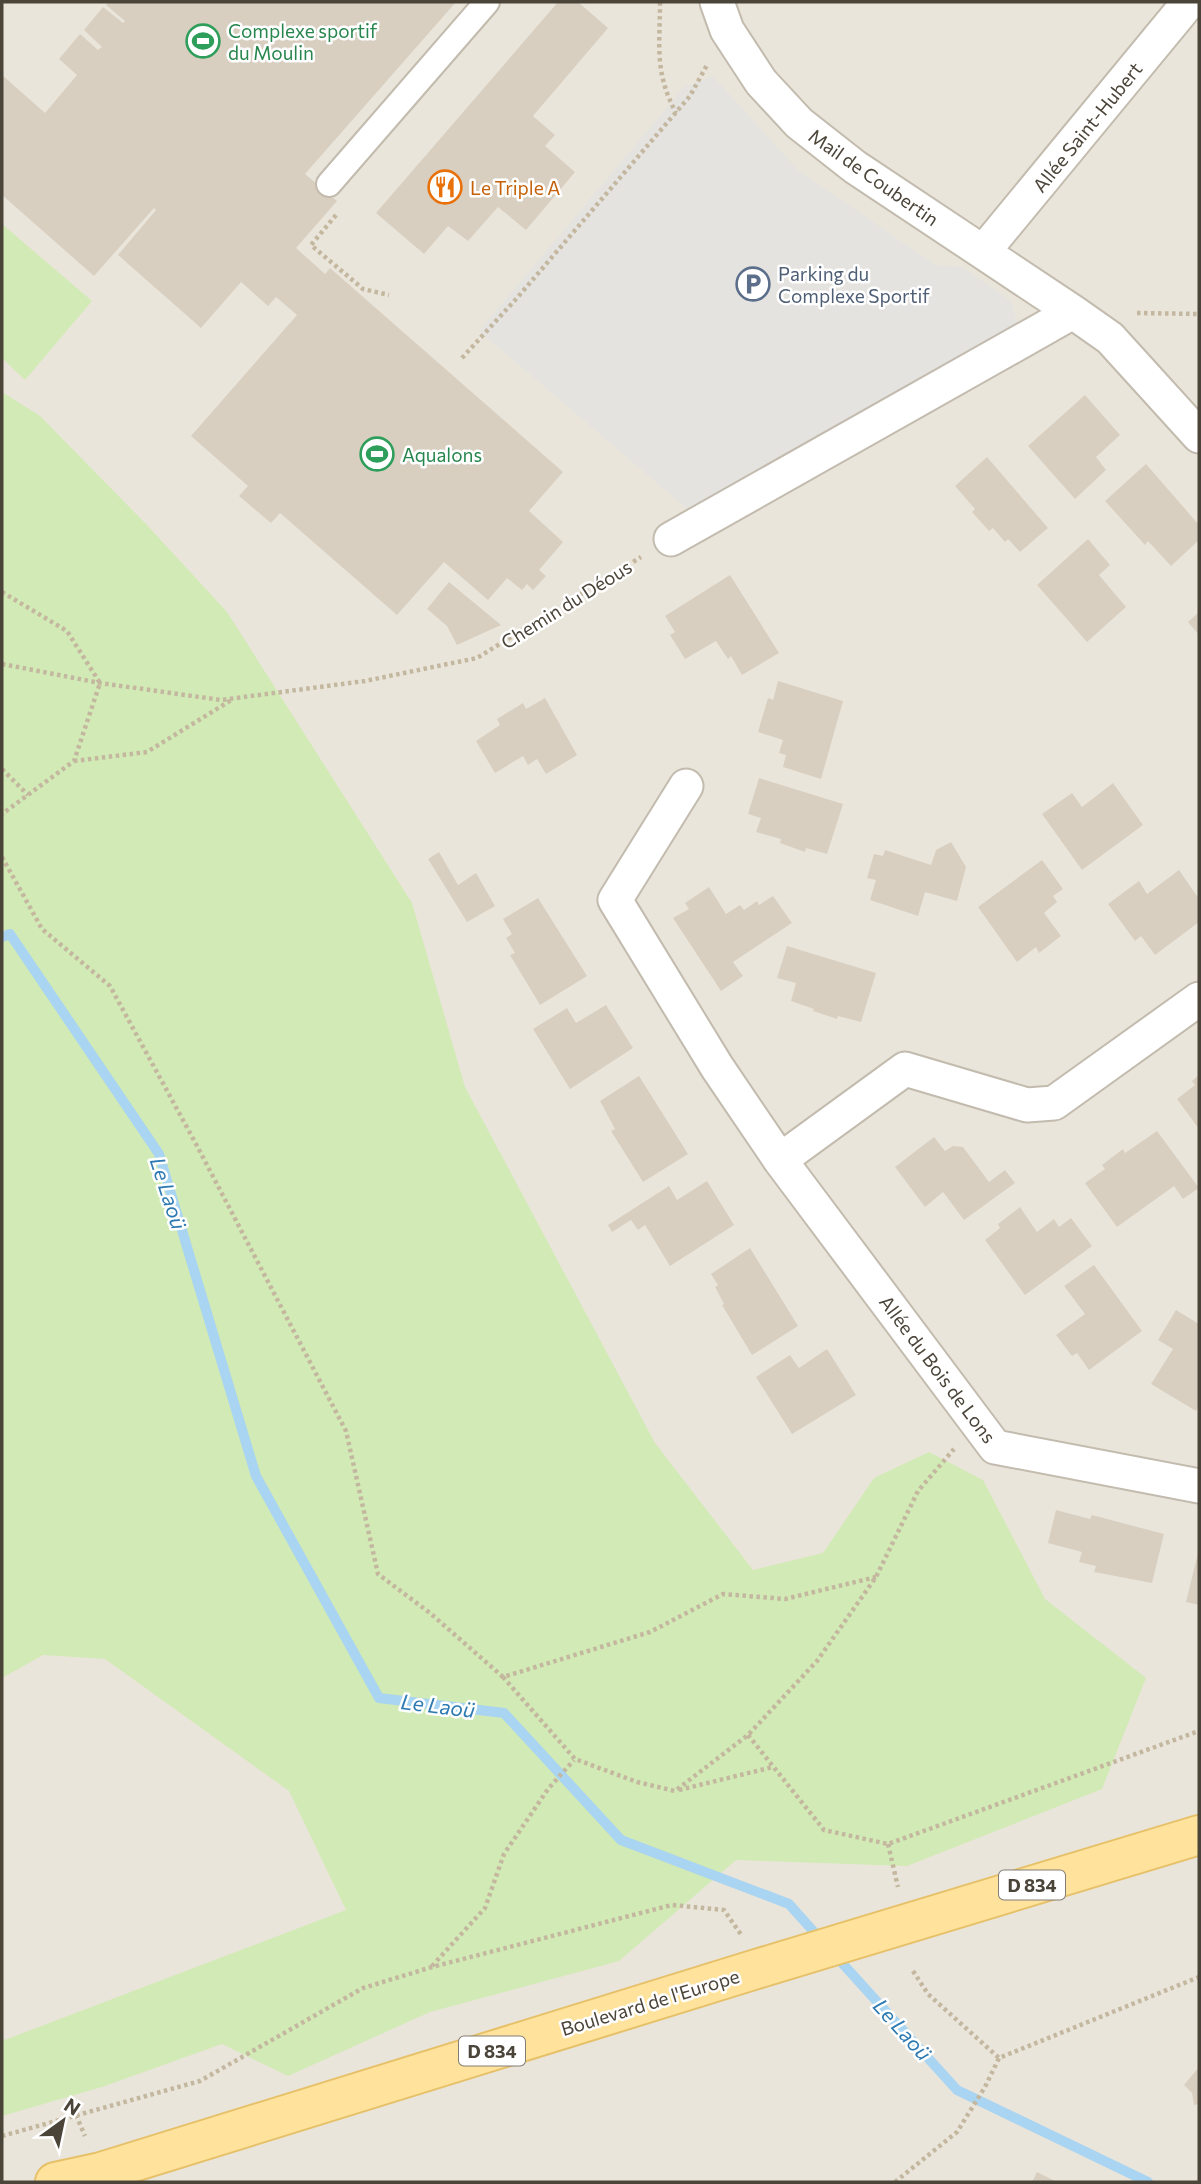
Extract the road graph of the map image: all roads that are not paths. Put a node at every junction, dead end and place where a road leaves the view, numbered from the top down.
1 (487, 2) edge
2 (1189, 2) edge
3 (722, 16) edge
4 (329, 184) dead end
5 (984, 252) junction
6 (1073, 312) junction
7 (1199, 436) edge
8 (671, 539) road end
9 (686, 786) dead end
10 (1199, 999) edge
11 (780, 1160) junction
12 (1199, 1486) edge
13 (1199, 1835) edge
14 (94, 2177) edge
15 (55, 2182) edge

1 - 4 street
2 - 5 street, Allée Saint-Hubert
3 - 5 street, Mail de Coubertin
5 - 6 street, Mail de Coubertin
6 - 7 street, Mail de Coubertin
6 - 8 street
9 - 11 street, Allée du Bois de Lons
10 - 11 street
11 - 12 street, Allée du Bois de Lons
13 - 14 main road, Boulevard de l'Europe / D 834
14 - 15 main road, Boulevard de l'Europe / D 834

